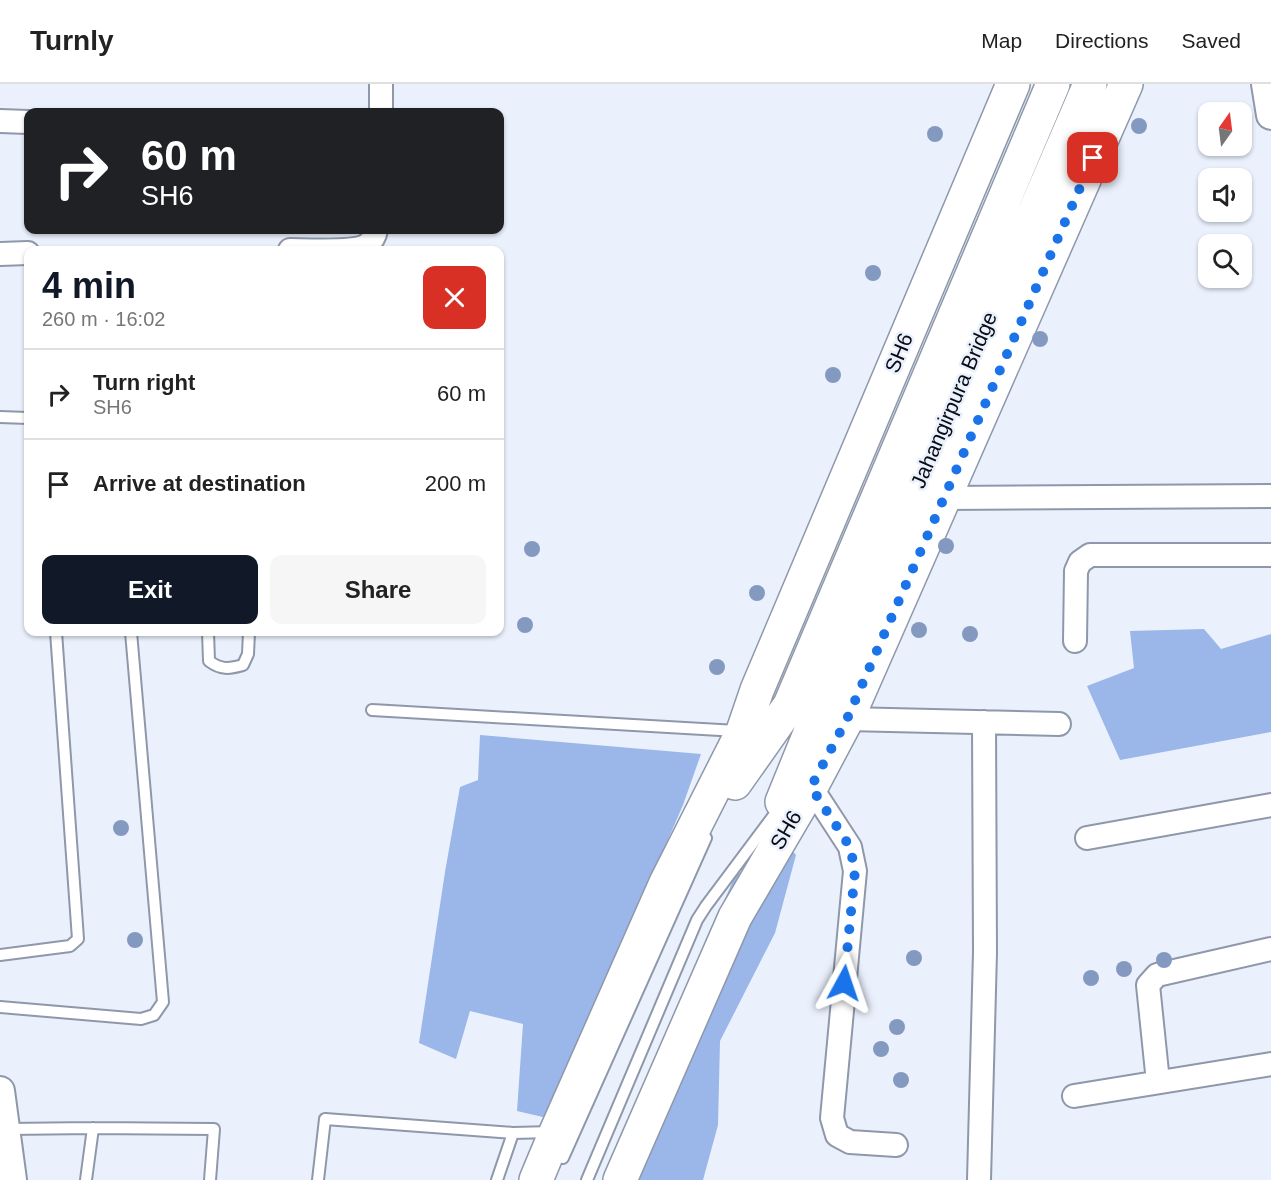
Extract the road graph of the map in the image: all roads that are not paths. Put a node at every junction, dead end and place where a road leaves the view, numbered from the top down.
1 (381, 84) edge
2 (1013, 84) edge
3 (1053, 84) edge
4 (1090, 84) edge
5 (1114, 87) edge
6 (381, 108) edge
7 (0, 121) edge
8 (24, 122) edge
9 (375, 234) edge
10 (366, 246) edge
11 (24, 253) edge
12 (0, 254) edge
13 (0, 417) edge
14 (24, 417) edge
15 (1271, 496) edge
16 (944, 498) junction
17 (1271, 555) edge
18 (56, 636) edge
19 (131, 636) edge
20 (208, 636) edge
21 (249, 636) edge
22 (1075, 641) dead end
23 (372, 710) dead end
24 (818, 713) junction
25 (984, 722) junction
26 (1059, 724) dead end
27 (743, 731) junction
28 (811, 787) junction
29 (1271, 805) edge
30 (780, 807) junction
31 (710, 831) dead end
32 (1088, 838) dead end
33 (666, 883) junction
34 (735, 917) junction
35 (1271, 950) edge
36 (0, 955) edge
37 (0, 1008) edge
38 (1271, 1064) edge
39 (1158, 1082) junction
40 (0, 1091) edge
41 (1074, 1096) dead end
42 (93, 1128) junction
43 (5, 1129) junction
44 (556, 1132) junction
45 (513, 1133) junction
46 (897, 1145) dead end
47 (547, 1175) edge
48 (12, 1180) edge
49 (86, 1180) edge
50 (210, 1180) edge
51 (318, 1180) edge
52 (497, 1180) edge
53 (587, 1180) edge
54 (620, 1180) edge
55 (979, 1180) edge

1 - 6 street
2 - 27 main road, SH6
3 - 24 main road, Jahangirpura Bridge
4 - 24 main road, Jahangirpura Bridge
5 - 16 main road, SH6
7 - 8 street
9 - 10 street
11 - 12 street
13 - 14 lane
15 - 16 street
16 - 24 main road, SH6
17 - 22 street
18 - 36 lane
19 - 37 lane
20 - 21 lane
23 - 27 lane
24 - 25 street
24 - 28 main road, SH6
24 - 30 main road
24 - 33 main road
25 - 26 street
25 - 55 street
27 - 33 main road, SH6
28 - 34 main road, SH6
28 - 46 street
29 - 32 street
30 - 34 main road
30 - 53 lane
31 - 47 lane
33 - 44 main road, SH6
34 - 54 main road, SH6
35 - 39 street
38 - 39 street
39 - 41 street
40 - 43 street
42 - 43 lane
42 - 49 lane
42 - 50 lane
43 - 48 street
44 - 45 lane
44 - 47 main road, SH6
45 - 51 lane
45 - 52 lane

